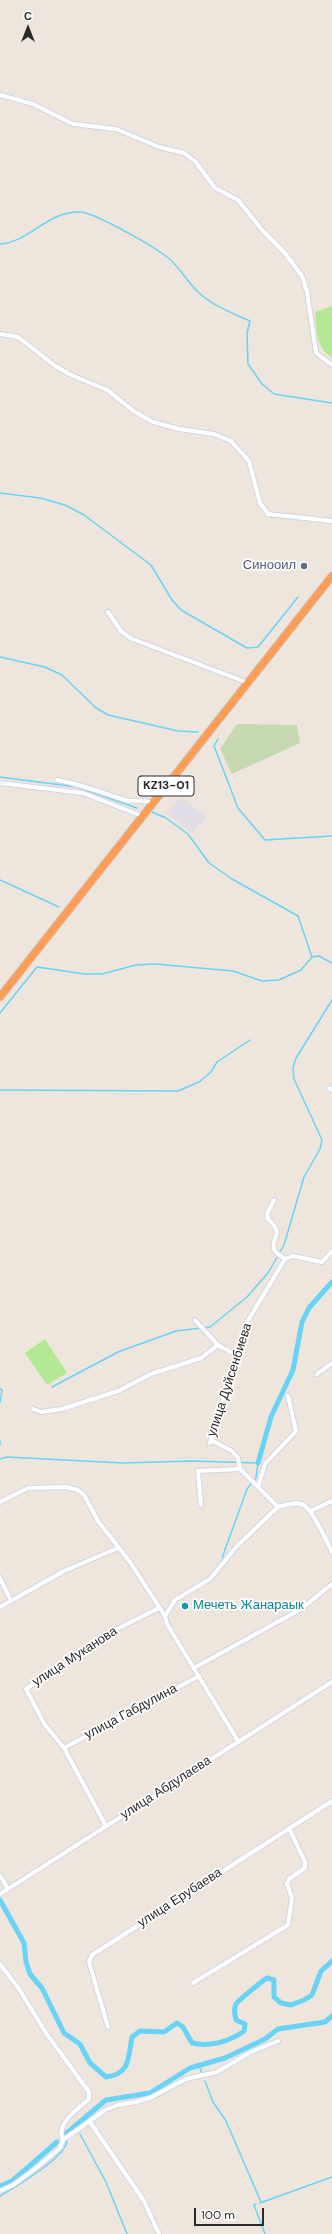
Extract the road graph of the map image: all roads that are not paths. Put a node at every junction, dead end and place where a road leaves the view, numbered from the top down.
1 (0, 95) edge
2 (0, 334) edge
3 (332, 365) edge
4 (332, 521) edge
5 (332, 576) edge
6 (108, 612) dead end
7 (248, 683) junction
8 (57, 780) dead end
9 (0, 783) edge
10 (152, 803) junction
11 (142, 816) junction
12 (0, 997) edge
13 (274, 1200) dead end
14 (332, 1253) edge
15 (285, 1259) junction
16 (195, 1320) dead end
17 (218, 1345) junction
18 (236, 1355) junction
19 (332, 1364) edge
20 (317, 1374) dead end
21 (288, 1396) dead end
22 (33, 1409) dead end
23 (240, 1469) junction
24 (258, 1487) junction
25 (332, 1501) edge
26 (0, 1502) edge
27 (201, 1505) dead end
28 (278, 1507) junction
29 (310, 1511) junction
30 (118, 1548) junction
31 (332, 1552) edge
32 (0, 1578) edge
33 (332, 1584) edge
34 (11, 1601) junction
35 (0, 1607) edge
36 (159, 1608) junction
37 (165, 1616) junction
38 (194, 1668) junction
39 (199, 1676) junction
40 (332, 1682) edge
41 (238, 1741) junction
42 (64, 1748) junction
43 (332, 1801) edge
44 (106, 1826) junction
45 (289, 1828) junction
46 (0, 1875) edge
47 (8, 1890) junction
48 (0, 1894) edge
49 (0, 1964) edge
50 (193, 1983) dead end
51 (108, 2027) dead end
52 (278, 2041) dead end
53 (90, 2122) junction
54 (63, 2140) junction
55 (0, 2191) edge
56 (159, 2234) edge

1 - 3 street
2 - 4 street
5 - 7 highway, KZ13-01
6 - 7 street
7 - 10 highway, KZ13-01
8 - 10 street
9 - 11 street
10 - 11 highway, KZ13-01
11 - 12 highway, KZ13-01
13 - 15 street
14 - 15 street
15 - 18 street, улица Дуйсенбиева
16 - 17 street
17 - 18 street
17 - 22 street
18 - 23 street, улица Дуйсенбиева
19 - 20 street
21 - 24 street
23 - 24 street
23 - 27 street
24 - 28 street
25 - 29 street
26 - 30 street
28 - 29 street
28 - 37 street
29 - 31 street
30 - 34 street
30 - 36 street
32 - 34 street
33 - 38 street
34 - 35 street
36 - 37 street
36 - 42 street, улица Муканова
37 - 38 street
38 - 39 street
39 - 41 street
39 - 42 street, улица Габдулина
40 - 41 street, улица Абдулаева
41 - 44 street, улица Абдулаева
42 - 44 street, улица Муканова
43 - 45 street, улица Ерубаева
44 - 47 street, улица Абдулаева
45 - 50 street
45 - 51 street, улица Ерубаева
46 - 47 street
47 - 48 street, улица Абдулаева
49 - 54 street
52 - 53 street
53 - 54 street
53 - 56 street
54 - 55 street

